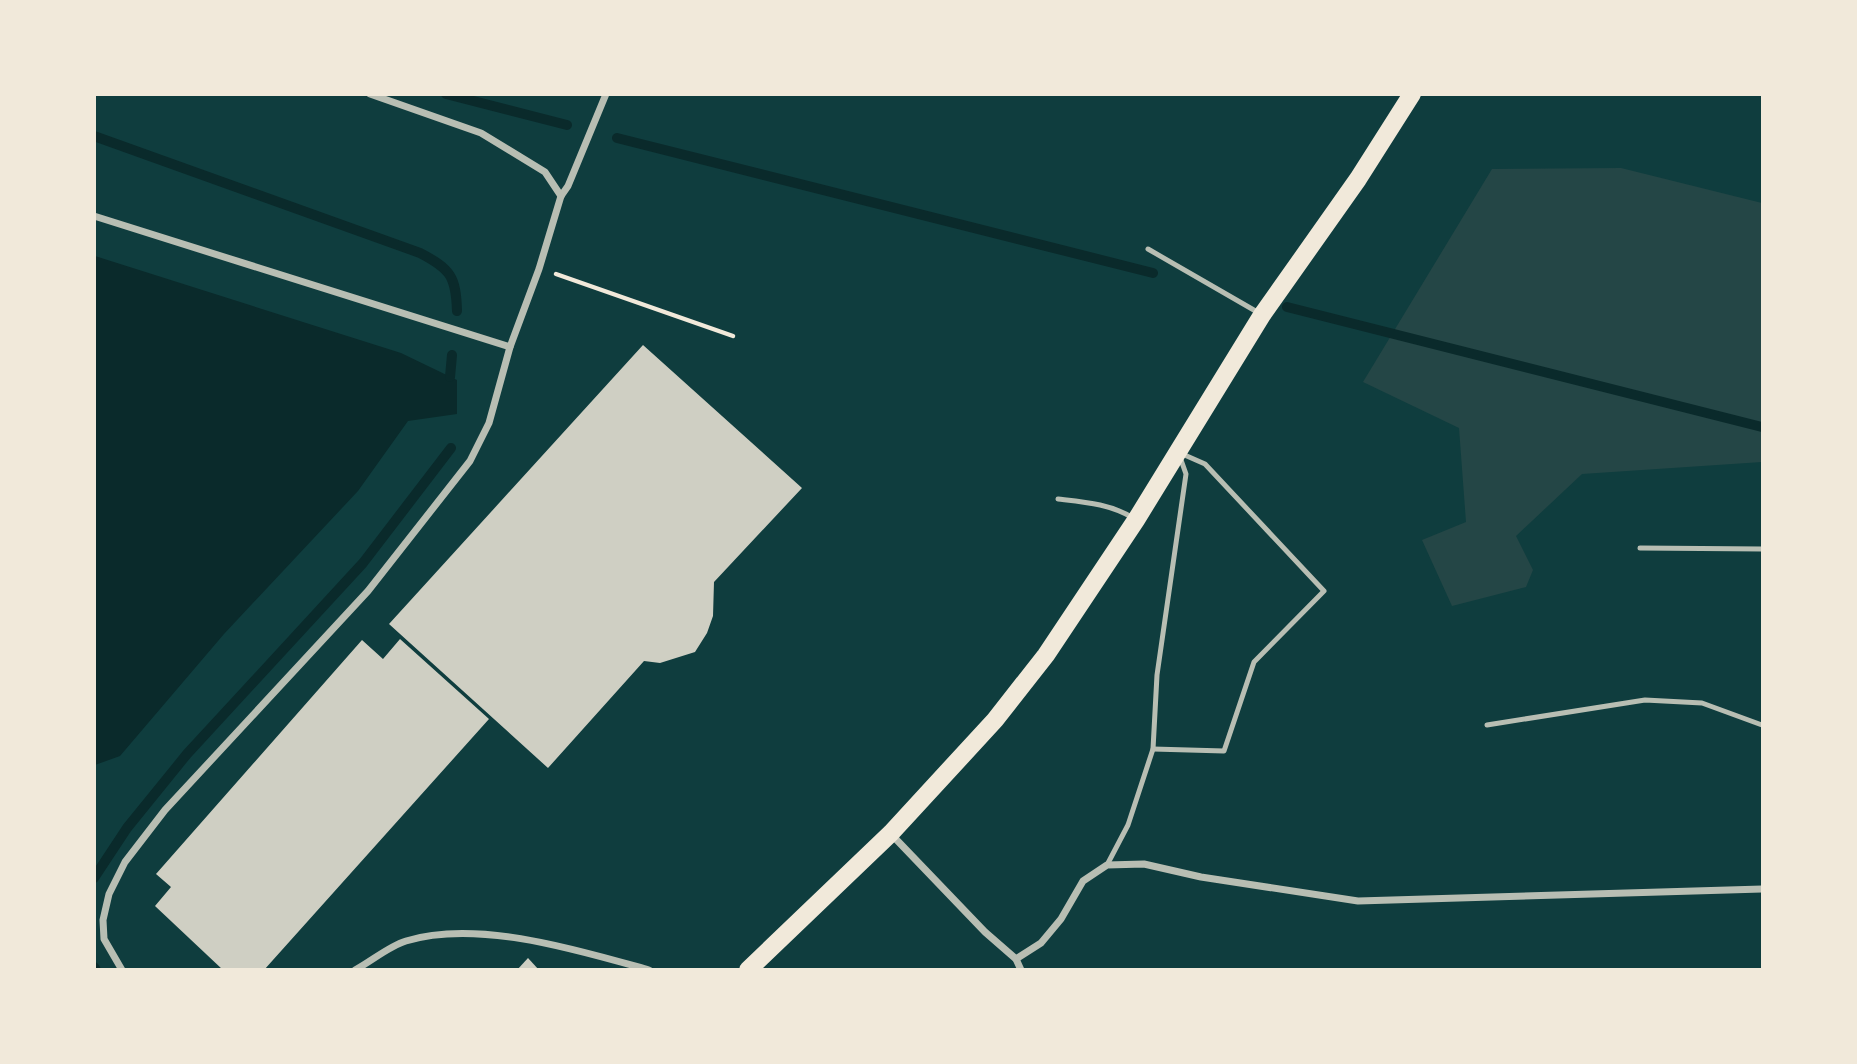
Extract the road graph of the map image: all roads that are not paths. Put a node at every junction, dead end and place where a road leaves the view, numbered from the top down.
1 (370, 94) edge
2 (606, 94) edge
3 (1412, 94) edge
4 (561, 196) junction
5 (94, 216) edge
6 (1148, 249) dead end
7 (1262, 315) junction
8 (510, 346) junction
9 (1178, 451) junction
10 (1058, 499) dead end
11 (1136, 520) junction
12 (1640, 548) dead end
13 (1762, 549) edge
14 (1487, 725) dead end
15 (1762, 725) edge
16 (1153, 749) junction
17 (891, 833) junction
18 (1107, 866) junction
19 (1762, 889) edge
20 (1016, 959) junction
21 (122, 970) edge
22 (355, 970) edge
23 (649, 970) edge
24 (748, 970) edge
25 (1021, 970) edge

1 - 4 street
2 - 4 street
3 - 7 main road
4 - 8 street
5 - 8 street
6 - 7 lane
7 - 9 main road
8 - 21 street
9 - 11 main road
9 - 16 lane
9 - 16 lane
10 - 11 lane
11 - 17 main road
12 - 13 lane
14 - 15 lane
16 - 18 lane
17 - 20 street
17 - 24 main road
18 - 19 street
18 - 20 street
20 - 25 street
22 - 23 street

